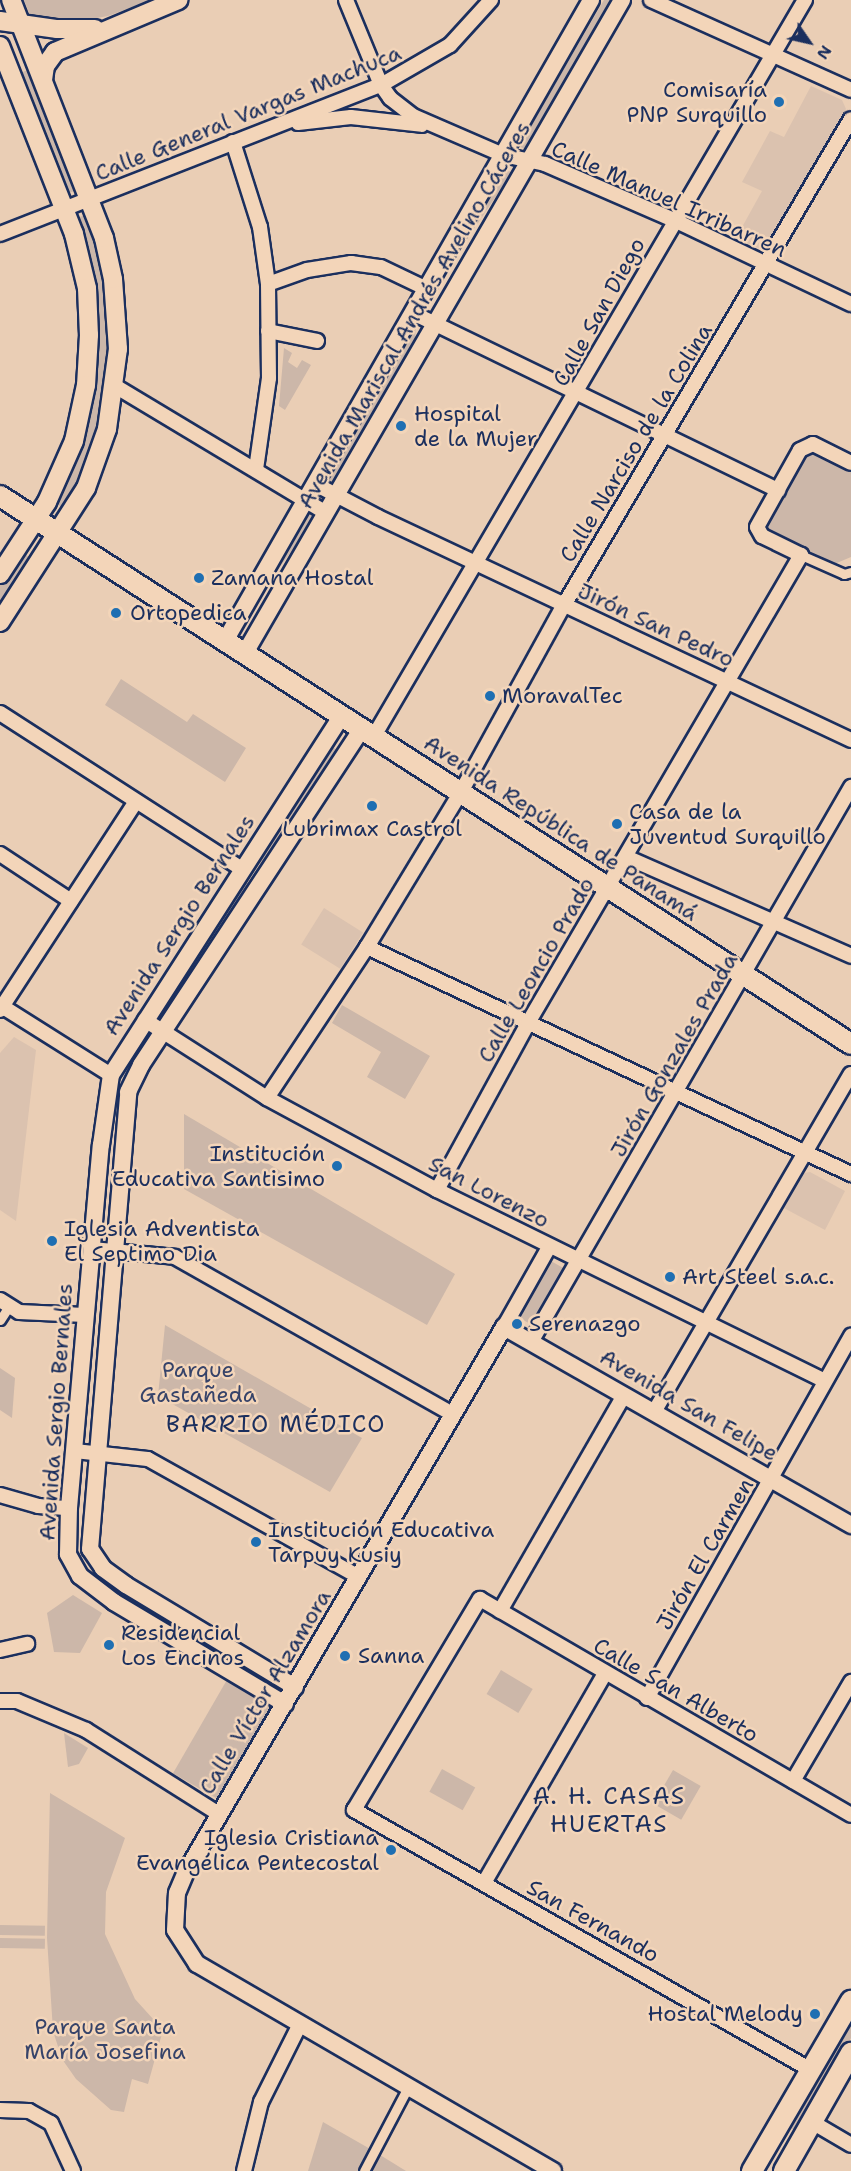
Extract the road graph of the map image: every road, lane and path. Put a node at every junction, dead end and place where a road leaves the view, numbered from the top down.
1 (11, 0) edge
2 (178, 0) edge
3 (346, 0) edge
4 (491, 0) edge
5 (591, 0) edge
6 (622, 0) edge
7 (651, 0) edge
8 (805, 0) edge
9 (0, 21) edge
10 (21, 25) junction
11 (109, 28) junction
12 (0, 46) edge
13 (775, 53) junction
14 (41, 76) junction
15 (15, 83) junction
16 (381, 85) junction
17 (851, 90) edge
18 (851, 118) edge
19 (279, 124) junction
20 (433, 127) junction
21 (233, 142) junction
22 (503, 155) junction
23 (531, 161) junction
24 (91, 199) junction
25 (65, 209) junction
26 (674, 220) junction
27 (0, 234) edge
28 (766, 265) junction
29 (268, 284) junction
30 (427, 289) junction
31 (851, 304) edge
32 (412, 313) junction
33 (434, 324) junction
34 (268, 331) junction
35 (317, 341) dead end
36 (115, 386) junction
37 (577, 396) junction
38 (665, 434) junction
39 (851, 463) edge
40 (250, 465) junction
41 (315, 484) junction
42 (778, 490) junction
43 (336, 495) junction
44 (0, 496) edge
45 (305, 501) junction
46 (326, 512) junction
47 (36, 519) junction
48 (58, 534) junction
49 (801, 555) junction
50 (476, 564) junction
51 (851, 572) edge
52 (0, 574) edge
53 (564, 605) junction
54 (0, 622) edge
55 (225, 640) junction
56 (245, 653) junction
57 (726, 681) junction
58 (0, 713) edge
59 (342, 716) junction
60 (368, 732) junction
61 (851, 740) edge
62 (851, 787) edge
63 (460, 792) junction
64 (135, 803) junction
65 (0, 855) edge
66 (626, 857) junction
67 (242, 869) junction
68 (609, 887) junction
69 (71, 901) junction
70 (775, 921) junction
71 (367, 947) junction
72 (851, 956) edge
73 (744, 974) junction
74 (1, 1007) edge
75 (145, 1020) junction
76 (528, 1023) junction
77 (164, 1032) junction
78 (851, 1044) edge
79 (851, 1074) edge
80 (111, 1075) junction
81 (679, 1090) junction
82 (267, 1098) junction
83 (101, 1145) junction
84 (122, 1147) junction
85 (804, 1151) junction
86 (851, 1174) edge
87 (437, 1190) junction
88 (549, 1247) junction
89 (91, 1249) junction
90 (112, 1250) junction
91 (579, 1261) junction
92 (5, 1303) edge
93 (85, 1315) junction
94 (0, 1320) edge
95 (708, 1322) junction
96 (504, 1327) junction
97 (851, 1336) edge
98 (531, 1342) junction
99 (81, 1359) junction
100 (105, 1360) junction
101 (825, 1381) junction
102 (624, 1395) junction
103 (654, 1412) junction
104 (452, 1414) junction
105 (75, 1451) junction
106 (98, 1452) junction
107 (772, 1479) junction
108 (0, 1495) edge
109 (69, 1508) junction
110 (851, 1525) edge
111 (95, 1558) junction
112 (78, 1574) junction
113 (359, 1577) junction
114 (500, 1611) junction
115 (27, 1644) dead end
116 (0, 1650) edge
117 (605, 1673) junction
118 (851, 1682) edge
119 (295, 1687) junction
120 (647, 1698) junction
121 (0, 1701) edge
122 (285, 1704) junction
123 (793, 1781) junction
124 (354, 1810) joint
125 (219, 1814) junction
126 (851, 1815) edge
127 (484, 1883) junction
128 (851, 2001) edge
129 (300, 2026) junction
130 (851, 2053) edge
131 (812, 2070) junction
132 (407, 2089) junction
133 (0, 2110) edge
134 (812, 2122) junction
135 (777, 2129) junction
136 (800, 2143) junction
137 (851, 2145) edge
138 (73, 2171) edge
139 (244, 2171) edge
140 (364, 2171) edge
141 (553, 2171) edge
142 (752, 2171) edge
143 (784, 2171) edge

1 - 10 main road
2 - 11 main road
3 - 16 street, Calle Manuel Irribarren
4 - 16 street, Calle General Vargas Machuca
5 - 22 street, Avenida Mariscal Andrés Avelino Cáceres
6 - 23 street, Avenida Mariscal Andrés Avelino Cáceres
7 - 13 street
8 - 13 street, Calle San Diego
9 - 10 main road
10 - 11 main road
10 - 14 main road
11 - 14 main road
12 - 15 main road
13 - 17 street
13 - 26 street, Calle San Diego
14 - 15 main road
14 - 24 main road
15 - 25 main road
16 - 19 street, Calle General Vargas Machuca
16 - 20 street, Calle Manuel Irribarren
18 - 28 street, Calle Narciso de la Colina
19 - 20 street, Calle Manuel Irribarren
19 - 21 street, Calle General Vargas Machuca
20 - 22 street, Calle Manuel Irribarren
21 - 24 street, Calle General Vargas Machuca
21 - 29 street
22 - 23 street, Calle Manuel Irribarren
22 - 30 street, Avenida Mariscal Andrés Avelino Cáceres
23 - 26 street, Calle Manuel Irribarren
23 - 33 street, Avenida Mariscal Andrés Avelino Cáceres
24 - 25 street, Calle General Vargas Machuca
24 - 36 main road
25 - 27 street, Calle General Vargas Machuca
25 - 47 main road
26 - 28 street, Calle Manuel Irribarren
26 - 37 street, Calle San Diego
28 - 31 street, Calle Manuel Irribarren
28 - 38 street, Calle Narciso de la Colina
29 - 30 street
29 - 34 street
30 - 32 street, Avenida Mariscal Andrés Avelino Cáceres
32 - 33 street
32 - 41 street, Avenida Mariscal Andrés Avelino Cáceres
33 - 37 street
33 - 43 street, Avenida Mariscal Andrés Avelino Cáceres
34 - 35 street
34 - 40 street
36 - 40 street
36 - 48 main road
37 - 38 street
37 - 50 street, Calle San Diego
38 - 42 street
38 - 53 street, Calle Narciso de la Colina
39 - 42 street
40 - 45 street
41 - 43 street, Jirón San Pedro
41 - 45 street, Avenida Mariscal Andrés Avelino Cáceres
42 - 49 street
43 - 46 street, Avenida Mariscal Andrés Avelino Cáceres
43 - 50 street, Jirón San Pedro
44 - 47 main road, Avenida República de Panamá
45 - 46 street
45 - 55 street, Avenida Mariscal Andrés Avelino Cáceres
46 - 56 street, Avenida Mariscal Andrés Avelino Cáceres
47 - 48 main road, Avenida República de Panamá
47 - 52 main road
48 - 54 main road
48 - 55 main road, Avenida República de Panamá
49 - 51 street
49 - 57 street, Calle Leoncio Prado
50 - 53 street, Jirón San Pedro
50 - 60 street, Calle San Diego
53 - 57 street, Jirón San Pedro
53 - 63 street, Calle Narciso de la Colina
55 - 56 main road, Avenida República de Panamá
56 - 59 main road, Avenida República de Panamá
57 - 61 street, Jirón San Pedro
57 - 66 street, Calle Leoncio Prado
58 - 64 street
59 - 60 main road, Avenida República de Panamá
59 - 67 street, Avenida Sergio Bernales
60 - 63 main road, Avenida República de Panamá
60 - 77 street, Avenida Sergio Bernales
62 - 70 street, Jirón Gonzales Prada
63 - 68 main road, Avenida República de Panamá
63 - 71 street, Calle Narciso de la Colina
64 - 67 street
64 - 69 street
65 - 69 street
66 - 68 street, Calle Leoncio Prado
66 - 70 street
67 - 75 street, Avenida Sergio Bernales
68 - 73 main road, Avenida República de Panamá
68 - 76 street, Calle Leoncio Prado
69 - 74 street
70 - 72 street
70 - 73 street, Jirón Gonzales Prada
71 - 76 street
71 - 82 street, Calle Narciso de la Colina
73 - 78 main road, Avenida República de Panamá
73 - 81 street, Jirón Gonzales Prada
74 - 80 street
75 - 77 street, San Lorenzo
75 - 80 street, Avenida Sergio Bernales
76 - 81 street
76 - 87 street, Calle Leoncio Prado
77 - 82 street, San Lorenzo
77 - 84 street, Avenida Sergio Bernales
79 - 85 street
80 - 83 street, Avenida Sergio Bernales
81 - 85 street
81 - 91 street, Jirón Gonzales Prada
82 - 87 street, San Lorenzo
83 - 84 street
83 - 89 street, Avenida Sergio Bernales
84 - 90 street, Avenida Sergio Bernales
85 - 86 street
85 - 95 street
87 - 88 street, San Lorenzo
88 - 91 street, San Lorenzo
88 - 96 street, Calle Víctor Alzamora
89 - 90 street
89 - 93 street, Avenida Sergio Bernales
90 - 100 street, Avenida Sergio Bernales
90 - 104 street
91 - 95 street, San Lorenzo
91 - 98 street, Jirón Gonzales Prada
92 - 93 street
92 - 94 street
93 - 99 street, Avenida Sergio Bernales
95 - 101 street, San Lorenzo
95 - 103 street
96 - 98 street, Avenida San Felipe
96 - 104 street, Calle Víctor Alzamora
97 - 101 street, Jirón El Carmen
98 - 102 street, Avenida San Felipe
99 - 100 street
99 - 105 street, Avenida Sergio Bernales
100 - 106 street, Avenida Sergio Bernales
101 - 107 street, Jirón El Carmen
102 - 103 street, Avenida San Felipe
102 - 114 street
103 - 107 street, Avenida San Felipe
104 - 113 street, Calle Víctor Alzamora
105 - 106 street
105 - 109 street, Avenida Sergio Bernales
106 - 111 street, Avenida Sergio Bernales
106 - 113 street
107 - 110 street, Avenida San Felipe
107 - 120 street, Jirón El Carmen
108 - 109 street
109 - 112 street, Avenida Sergio Bernales
111 - 112 street
111 - 119 street
112 - 122 street
113 - 119 street, Calle Víctor Alzamora
114 - 117 street, Calle San Alberto
114 - 124 street, Calle San Alberto
115 - 116 street
117 - 120 street, Calle San Alberto
117 - 127 street
118 - 123 street
119 - 122 street, Calle Víctor Alzamora
120 - 123 street, Calle San Alberto
121 - 125 street
122 - 125 street, Calle Víctor Alzamora
123 - 126 street, Calle San Alberto
124 - 127 street, San Fernando
125 - 129 street, Calle Víctor Alzamora
127 - 131 street, San Fernando
128 - 131 main road
129 - 132 street, Calle Víctor Alzamora
129 - 139 street
130 - 134 main road
131 - 135 main road
132 - 140 street
132 - 141 street, Calle Víctor Alzamora
133 - 138 street
134 - 136 main road
134 - 137 street
135 - 136 main road
135 - 142 main road
136 - 143 main road

